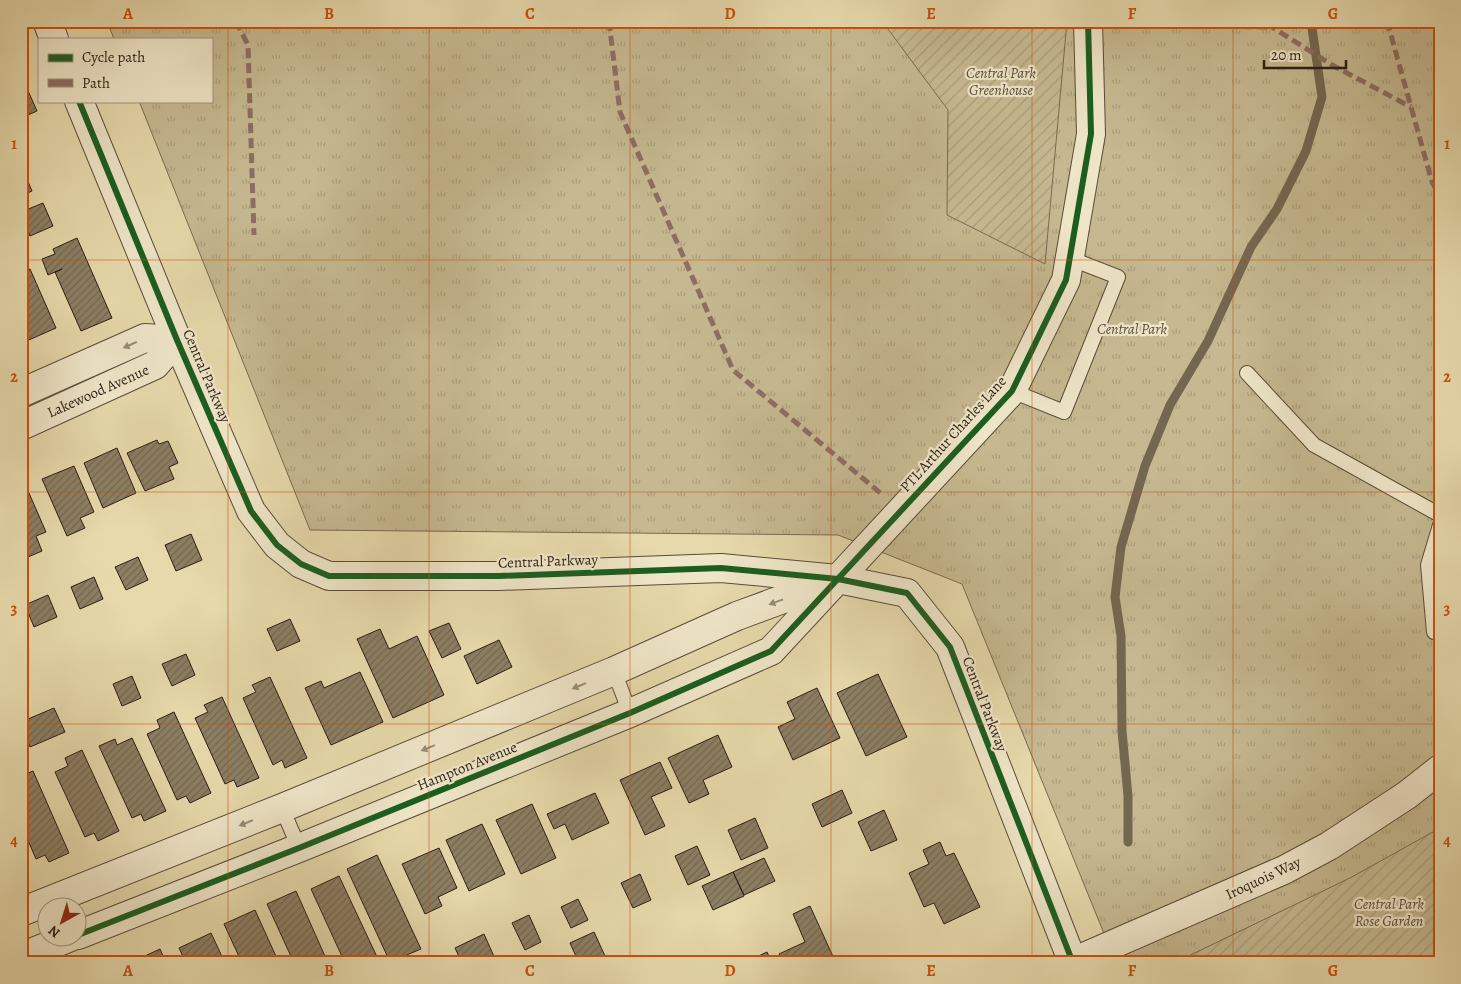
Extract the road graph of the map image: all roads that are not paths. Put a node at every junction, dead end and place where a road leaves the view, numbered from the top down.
1 (47, 21) edge
2 (1088, 21) edge
3 (54, 38) edge
4 (79, 102) edge
5 (1069, 258) junction
6 (177, 340) junction
7 (1247, 373) dead end
8 (1012, 391) junction
9 (21, 392) edge
10 (21, 426) edge
11 (1440, 515) edge
12 (1440, 525) edge
13 (838, 579) junction
14 (1434, 632) dead end
15 (614, 671) junction
16 (630, 713) junction
17 (1439, 770) edge
18 (282, 808) junction
19 (299, 848) junction
20 (21, 912) edge
21 (88, 931) edge
22 (48, 946) edge
23 (21, 957) edge
24 (1072, 962) edge

1 - 3 street
2 - 5 street, PTL Arthur Charles Lane
4 - 6 street, Central Parkway
5 - 8 street, PTL Arthur Charles Lane
5 - 8 lane
6 -> 9 street, Lakewood Avenue
6 - 10 street, Lakewood Avenue
6 - 13 street, Central Parkway
7 - 11 lane
8 - 13 street, PTL Arthur Charles Lane
12 - 14 lane
13 -> 15 street, Hampton Avenue
13 - 16 street, Hampton Avenue
13 - 24 street, Central Parkway
15 - 16 lane
15 -> 18 street, Hampton Avenue
16 - 19 street, Hampton Avenue
17 - 24 street, Iroquois Way
18 - 19 lane
18 -> 20 street, Hampton Avenue
19 - 21 street, Hampton Avenue
22 - 23 street

